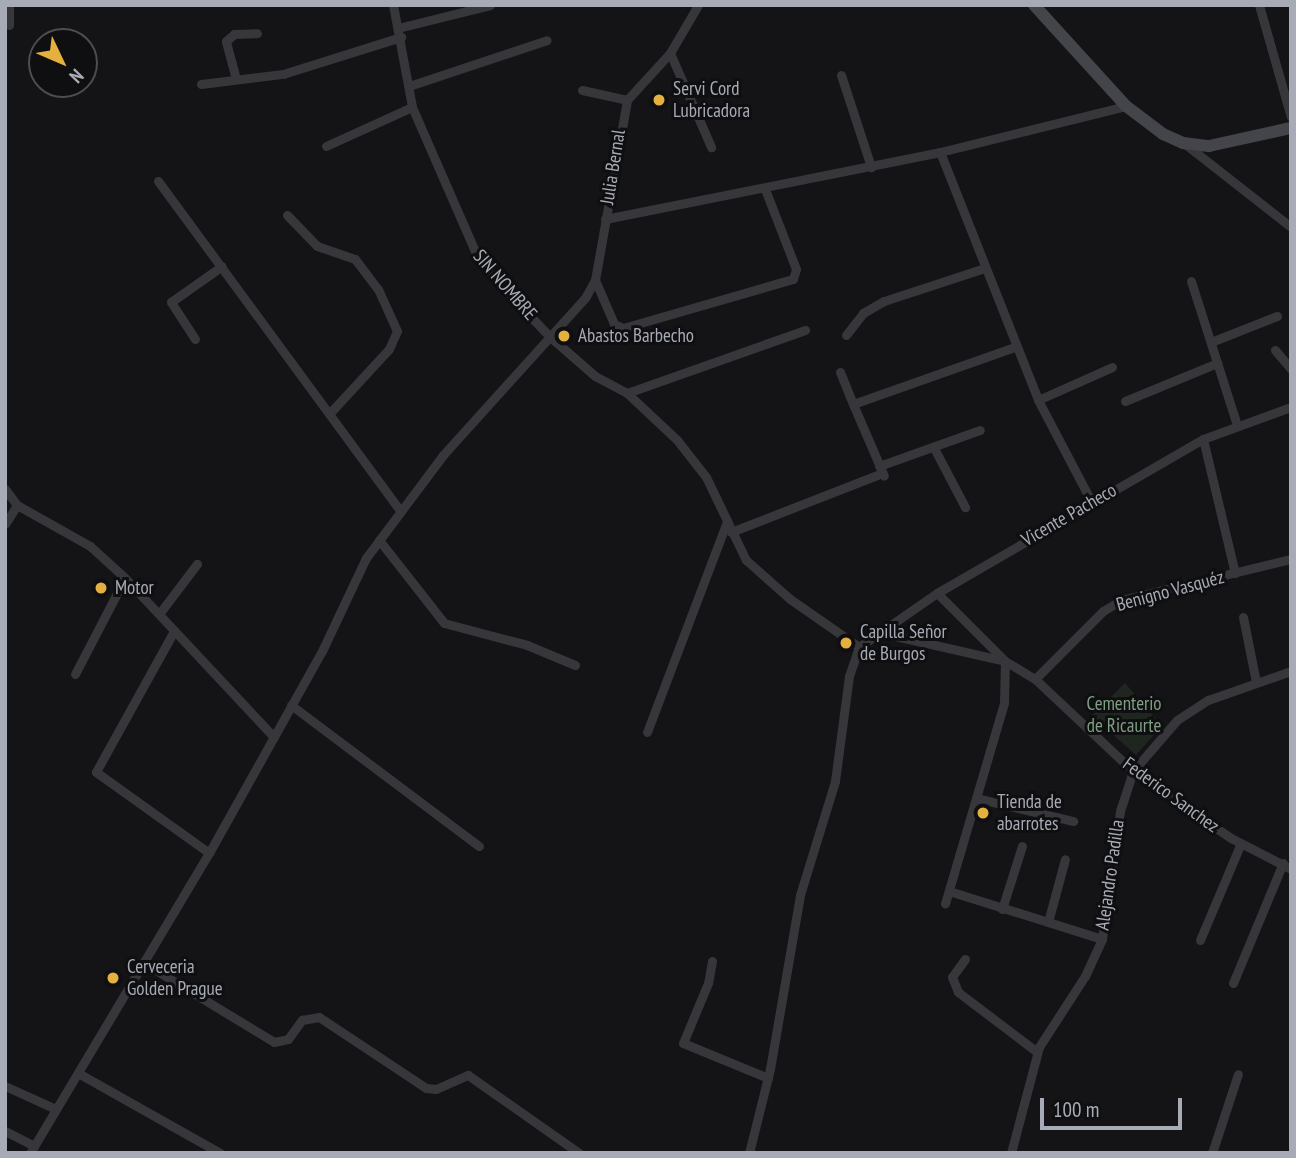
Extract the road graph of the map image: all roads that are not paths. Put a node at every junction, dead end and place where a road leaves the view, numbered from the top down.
1 (9, 5) edge
2 (393, 5) edge
3 (490, 5) edge
4 (698, 5) edge
5 (1034, 5) edge
6 (1259, 5) edge
7 (9, 25) dead end
8 (257, 33) dead end
9 (400, 33) junction
10 (547, 40) dead end
11 (670, 54) junction
12 (841, 75) dead end
13 (236, 79) junction
14 (201, 84) dead end
15 (409, 86) junction
16 (582, 90) dead end
17 (627, 100) junction
18 (1126, 106) junction
19 (412, 107) junction
20 (1291, 117) edge
21 (1291, 128) edge
22 (1183, 143) junction
23 (326, 146) dead end
24 (710, 147) dead end
25 (940, 152) junction
26 (872, 167) junction
27 (158, 181) dead end
28 (765, 189) junction
29 (287, 215) dead end
30 (605, 219) junction
31 (1291, 227) edge
32 (222, 266) junction
33 (985, 268) junction
34 (595, 280) junction
35 (1191, 281) dead end
36 (1277, 316) dead end
37 (806, 330) dead end
38 (548, 335) junction
39 (846, 335) dead end
40 (195, 339) dead end
41 (1211, 342) junction
42 (1015, 347) junction
43 (1275, 350) dead end
44 (1217, 363) junction
45 (1112, 368) dead end
46 (1291, 369) edge
47 (840, 372) dead end
48 (627, 393) junction
49 (1038, 400) junction
50 (1125, 401) dead end
51 (853, 404) junction
52 (1291, 407) edge
53 (329, 414) junction
54 (1237, 425) junction
55 (980, 430) dead end
56 (1203, 439) junction
57 (934, 447) junction
58 (880, 472) junction
59 (5, 489) edge
60 (1091, 501) junction
61 (17, 505) junction
62 (965, 507) dead end
63 (400, 511) junction
64 (727, 521) junction
65 (5, 524) edge
66 (731, 532) junction
67 (379, 540) junction
68 (1291, 559) edge
69 (197, 564) dead end
70 (1234, 573) junction
71 (125, 578) junction
72 (937, 593) junction
73 (159, 614) junction
74 (1243, 617) dead end
75 (174, 631) junction
76 (882, 633) junction
77 (859, 647) junction
78 (1005, 661) junction
79 (575, 665) dead end
80 (1291, 671) edge
81 (75, 674) dead end
82 (1035, 680) junction
83 (1256, 682) junction
84 (291, 705) junction
85 (647, 732) dead end
86 (274, 737) junction
87 (1133, 771) junction
88 (976, 798) junction
89 (1073, 821) dead end
90 (1241, 843) junction
91 (479, 846) dead end
92 (1022, 846) dead end
93 (209, 853) junction
94 (1065, 859) dead end
95 (1287, 866) edge
96 (949, 891) junction
97 (945, 904) dead end
98 (1002, 909) junction
99 (1048, 922) junction
100 (1101, 939) junction
101 (1200, 940) dead end
102 (965, 958) dead end
103 (712, 961) dead end
104 (144, 963) junction
105 (1233, 983) dead end
106 (1037, 1052) junction
107 (78, 1073) junction
108 (1238, 1074) dead end
109 (768, 1078) junction
110 (5, 1086) edge
111 (56, 1110) junction
112 (5, 1131) edge
113 (32, 1150) edge
114 (220, 1153) edge
115 (579, 1153) edge
116 (748, 1153) edge
117 (1011, 1153) edge
118 (1212, 1153) edge

1 - 7 street
2 - 9 street, SIN NOMBRE
3 - 9 street
4 - 11 street
5 - 18 main road
6 - 20 street
8 - 13 street
9 - 13 street
9 - 15 street, SIN NOMBRE
10 - 15 street
11 - 17 street
11 - 24 street
12 - 26 street
13 - 14 street
15 - 19 street, SIN NOMBRE
16 - 17 street
17 - 30 street, Julia Bernal
18 - 22 main road
18 - 25 street
19 - 23 street
19 - 38 street, SIN NOMBRE
21 - 22 main road
22 - 31 street
25 - 26 street
25 - 33 street
26 - 28 street
27 - 32 street
28 - 30 street
28 - 34 street
29 - 53 street
30 - 34 street, Julia Bernal
32 - 40 street
32 - 53 street
33 - 39 street
33 - 42 street
34 - 38 street, Julia Bernal
35 - 41 street
36 - 41 street
37 - 48 street
38 - 48 street, SIN NOMBRE
38 - 63 street, Julia Bernal
41 - 44 street
42 - 49 street
42 - 51 street
43 - 46 street
44 - 50 street
44 - 54 street
45 - 49 street
47 - 51 street
48 - 64 street, SIN NOMBRE
49 - 60 street
51 - 58 street
52 - 54 street, Vicente Pacheco
53 - 63 street
54 - 56 street, Vicente Pacheco
55 - 57 street
56 - 60 street, Vicente Pacheco
56 - 70 street
57 - 58 street
57 - 62 street
58 - 66 street
59 - 61 street
60 - 72 street, Vicente Pacheco
61 - 65 street
61 - 71 street
63 - 67 street, Julia Bernal
64 - 66 street, SIN NOMBRE
64 - 85 street
66 - 77 street, SIN NOMBRE
67 - 79 street
67 - 84 street, Julia Bernal
68 - 70 street, Benigno Vasquéz
69 - 73 street
70 - 82 street, Benigno Vasquéz
71 - 73 street
71 - 81 street
72 - 76 street, Vicente Pacheco
72 - 78 street, Federico Sanchez
73 - 75 street
74 - 83 street
75 - 86 street
75 - 93 street
76 - 77 street, Vicente Pacheco
76 - 78 street
77 - 109 street
78 - 82 street, Federico Sanchez
78 - 88 street
80 - 83 street, Alejandro Padilla
82 - 87 street, Federico Sanchez
83 - 87 street, Alejandro Padilla
84 - 86 street, Julia Bernal
84 - 91 street
86 - 93 street, Julia Bernal
87 - 90 street, Federico Sanchez
87 - 100 street, Alejandro Padilla
88 - 89 street
88 - 96 street
90 - 95 street, Federico Sanchez
90 - 101 street
92 - 98 street
93 - 104 street, Julia Bernal
94 - 99 street
95 - 105 street
96 - 97 street
96 - 98 street
98 - 99 street
99 - 100 street
100 - 106 street, Alejandro Padilla
102 - 106 street
103 - 109 street
104 - 107 street, Julia Bernal
104 - 115 street
106 - 117 street, Alejandro Padilla
107 - 111 street, Julia Bernal
107 - 114 street
108 - 118 street
109 - 116 street
110 - 111 street
111 - 113 street, Julia Bernal
112 - 113 street

